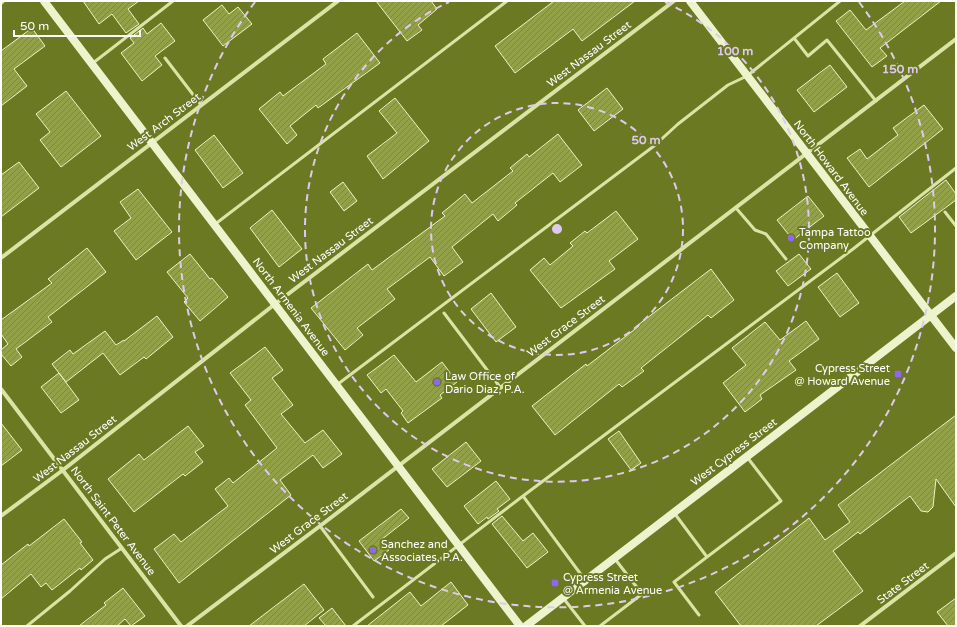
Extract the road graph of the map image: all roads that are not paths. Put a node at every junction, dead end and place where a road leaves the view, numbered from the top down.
1 (44, 1) edge
2 (173, 1) edge
3 (338, 1) edge
4 (507, 1) edge
5 (674, 1) edge
6 (690, 1) edge
7 (840, 1) edge
8 (794, 38) junction
9 (956, 39) edge
10 (165, 58) dead end
11 (92, 64) junction
12 (747, 76) junction
13 (876, 101) junction
14 (201, 105) junction
15 (152, 143) junction
16 (807, 154) junction
17 (956, 168) edge
18 (736, 208) junction
19 (945, 212) dead end
20 (214, 225) junction
21 (956, 226) edge
22 (869, 236) junction
23 (1, 258) edge
24 (786, 259) dead end
25 (956, 296) edge
26 (275, 304) junction
27 (444, 313) dead end
28 (931, 316) junction
29 (956, 348) edge
30 (337, 386) junction
31 (500, 387) junction
32 (1, 389) edge
33 (747, 457) junction
34 (398, 466) junction
35 (63, 470) junction
36 (523, 496) junction
37 (674, 513) junction
38 (1, 516) edge
39 (320, 526) junction
40 (458, 545) junction
41 (122, 548) junction
42 (956, 553) edge
43 (707, 557) junction
44 (614, 558) junction
45 (585, 580) junction
46 (373, 597) dead end
47 (563, 597) junction
48 (699, 615) dead end
49 (27, 626) edge
50 (181, 626) edge
51 (187, 626) edge
52 (353, 626) edge
53 (520, 626) edge
54 (526, 626) edge
55 (585, 626) edge
56 (600, 626) edge
57 (860, 626) edge

1 - 11 main road, North Armenia Avenue
2 - 11 lane
3 - 14 street, West Arch Street
4 - 20 lane
5 - 26 street, West Nassau Street
6 - 12 main road, North Howard Avenue
7 - 8 lane
8 - 12 lane
8 - 13 lane
9 - 13 street, West Grace Street
10 - 14 lane
11 - 15 main road, North Armenia Avenue
12 - 16 main road, North Howard Avenue
12 - 30 lane
13 - 16 street, West Grace Street
14 - 15 street, West Arch Street
15 - 20 main road, North Armenia Avenue
15 - 23 street, West Arch Street
16 - 18 street, West Grace Street
16 - 22 main road, North Howard Avenue
17 - 22 lane
18 - 24 lane
18 - 31 street, West Grace Street
19 - 21 lane
20 - 26 main road, North Armenia Avenue
22 - 28 main road, North Howard Avenue
22 - 36 lane
25 - 28 main road, West Cypress Street
26 - 30 main road, North Armenia Avenue
26 - 35 street, West Nassau Street
27 - 31 lane
28 - 29 main road, North Howard Avenue
28 - 33 main road, West Cypress Street
30 - 34 main road, North Armenia Avenue
31 - 34 street, West Grace Street
32 - 35 street, North Saint Peter Avenue
33 - 37 main road, West Cypress Street
33 - 43 lane
34 - 39 street, West Grace Street
34 - 40 main road, North Armenia Avenue
35 - 38 street, West Nassau Street
35 - 41 street, North Saint Peter Avenue
36 - 40 lane
36 - 45 lane
37 - 43 lane
37 - 44 main road, West Cypress Street
39 - 46 lane
39 - 51 street, West Grace Street
40 - 52 lane
40 - 53 main road, North Armenia Avenue
41 - 49 lane
41 - 50 street, North Saint Peter Avenue
42 - 57 street, State Street
43 - 48 lane
44 - 45 main road, West Cypress Street
44 - 56 lane
45 - 47 main road, West Cypress Street
47 - 54 main road, West Cypress Street
47 - 55 lane

